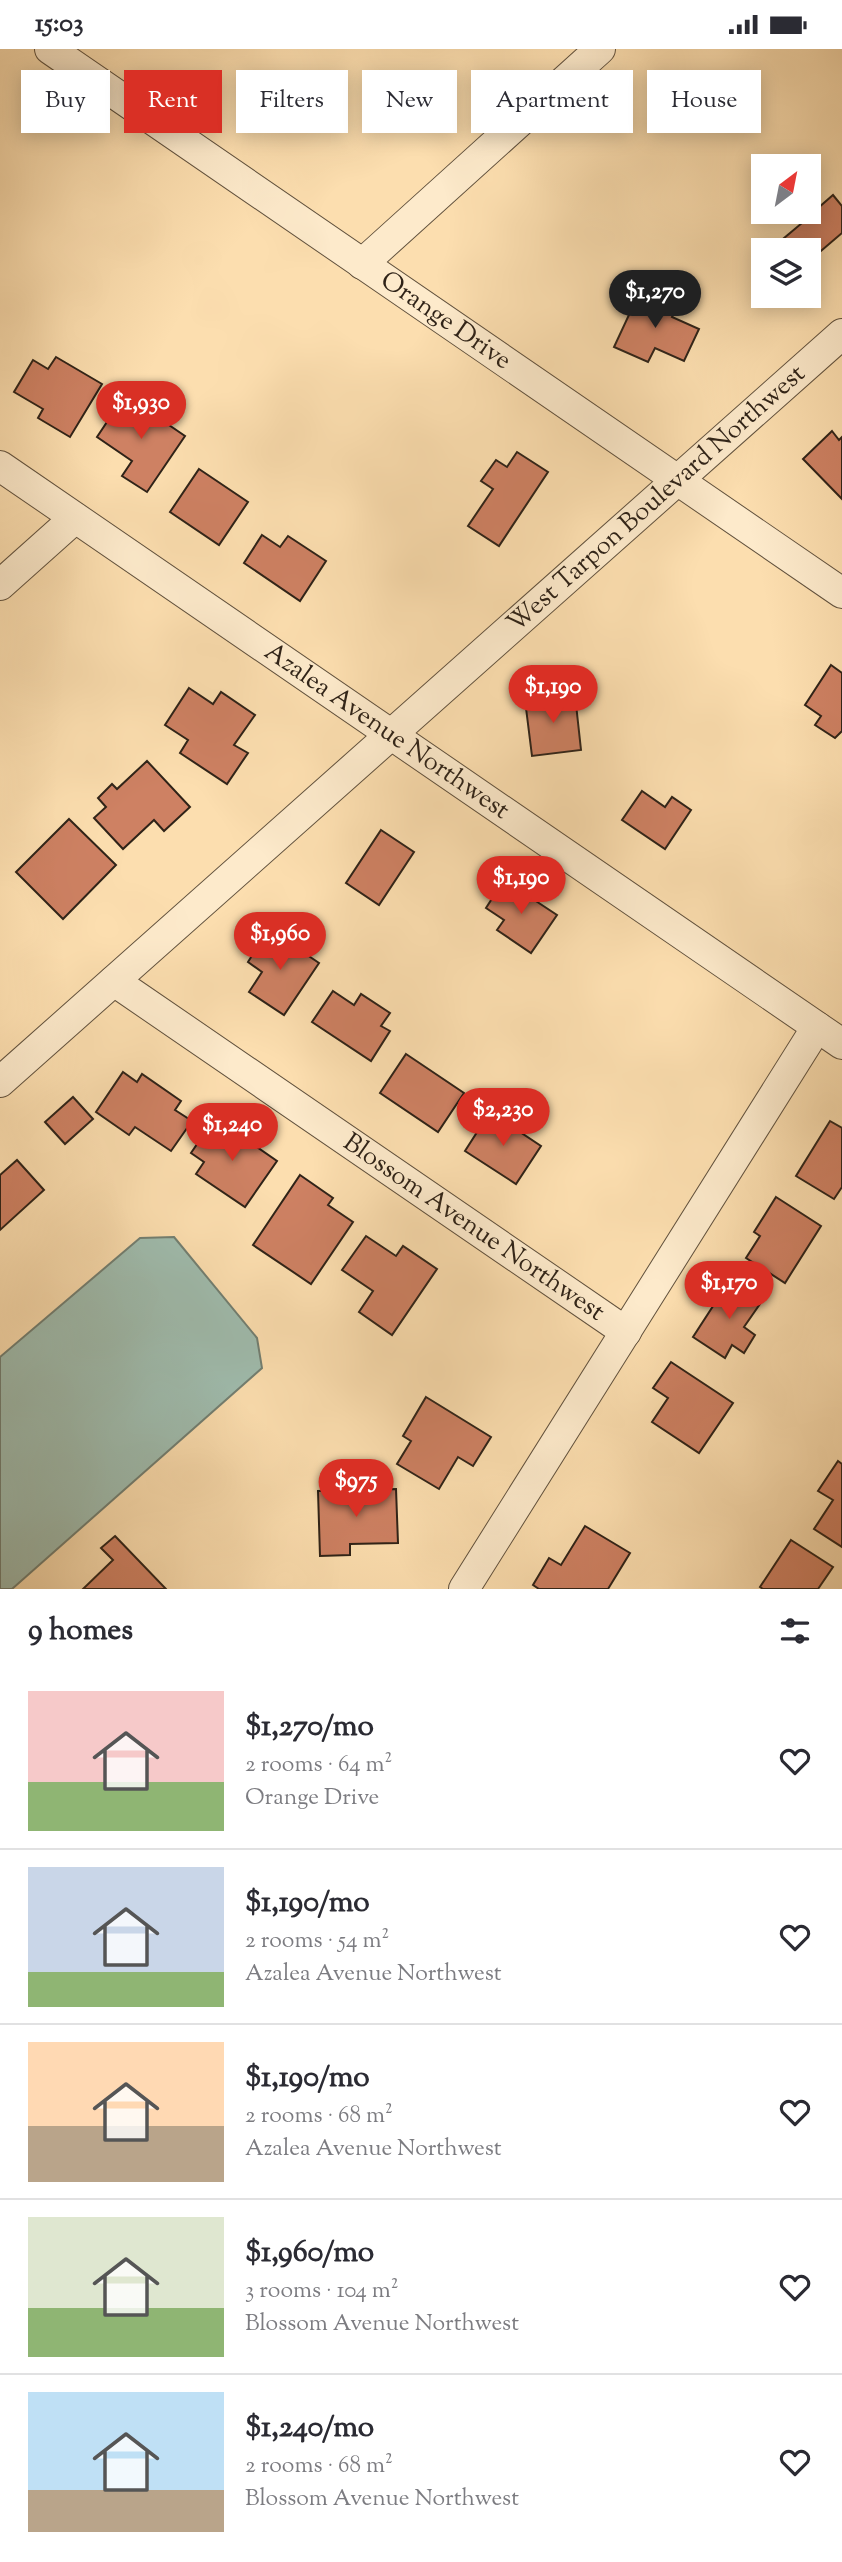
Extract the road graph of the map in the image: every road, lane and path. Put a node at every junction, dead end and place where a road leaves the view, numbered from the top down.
1 (600, 49) edge
2 (56, 51) edge
3 (362, 264) junction
4 (842, 334) edge
5 (0, 466) edge
6 (677, 480) junction
7 (75, 518) junction
8 (0, 585) edge
9 (842, 593) edge
10 (391, 735) junction
11 (114, 981) junction
12 (817, 1027) junction
13 (842, 1044) edge
14 (0, 1082) edge
15 (626, 1332) junction
16 (464, 1589) edge

1 - 3 street
2 - 3 street, Orange Drive
3 - 6 street, Orange Drive
4 - 6 street, West Tarpon Boulevard Northwest
5 - 7 street, Azalea Avenue Northwest
6 - 9 street, Orange Drive
6 - 10 street, West Tarpon Boulevard Northwest
7 - 8 street
7 - 10 street, Azalea Avenue Northwest
10 - 11 street, West Tarpon Boulevard Northwest
10 - 12 street, Azalea Avenue Northwest
11 - 14 street, West Tarpon Boulevard Northwest
11 - 15 street, Blossom Avenue Northwest
12 - 13 street, Azalea Avenue Northwest
12 - 15 street
15 - 16 street

